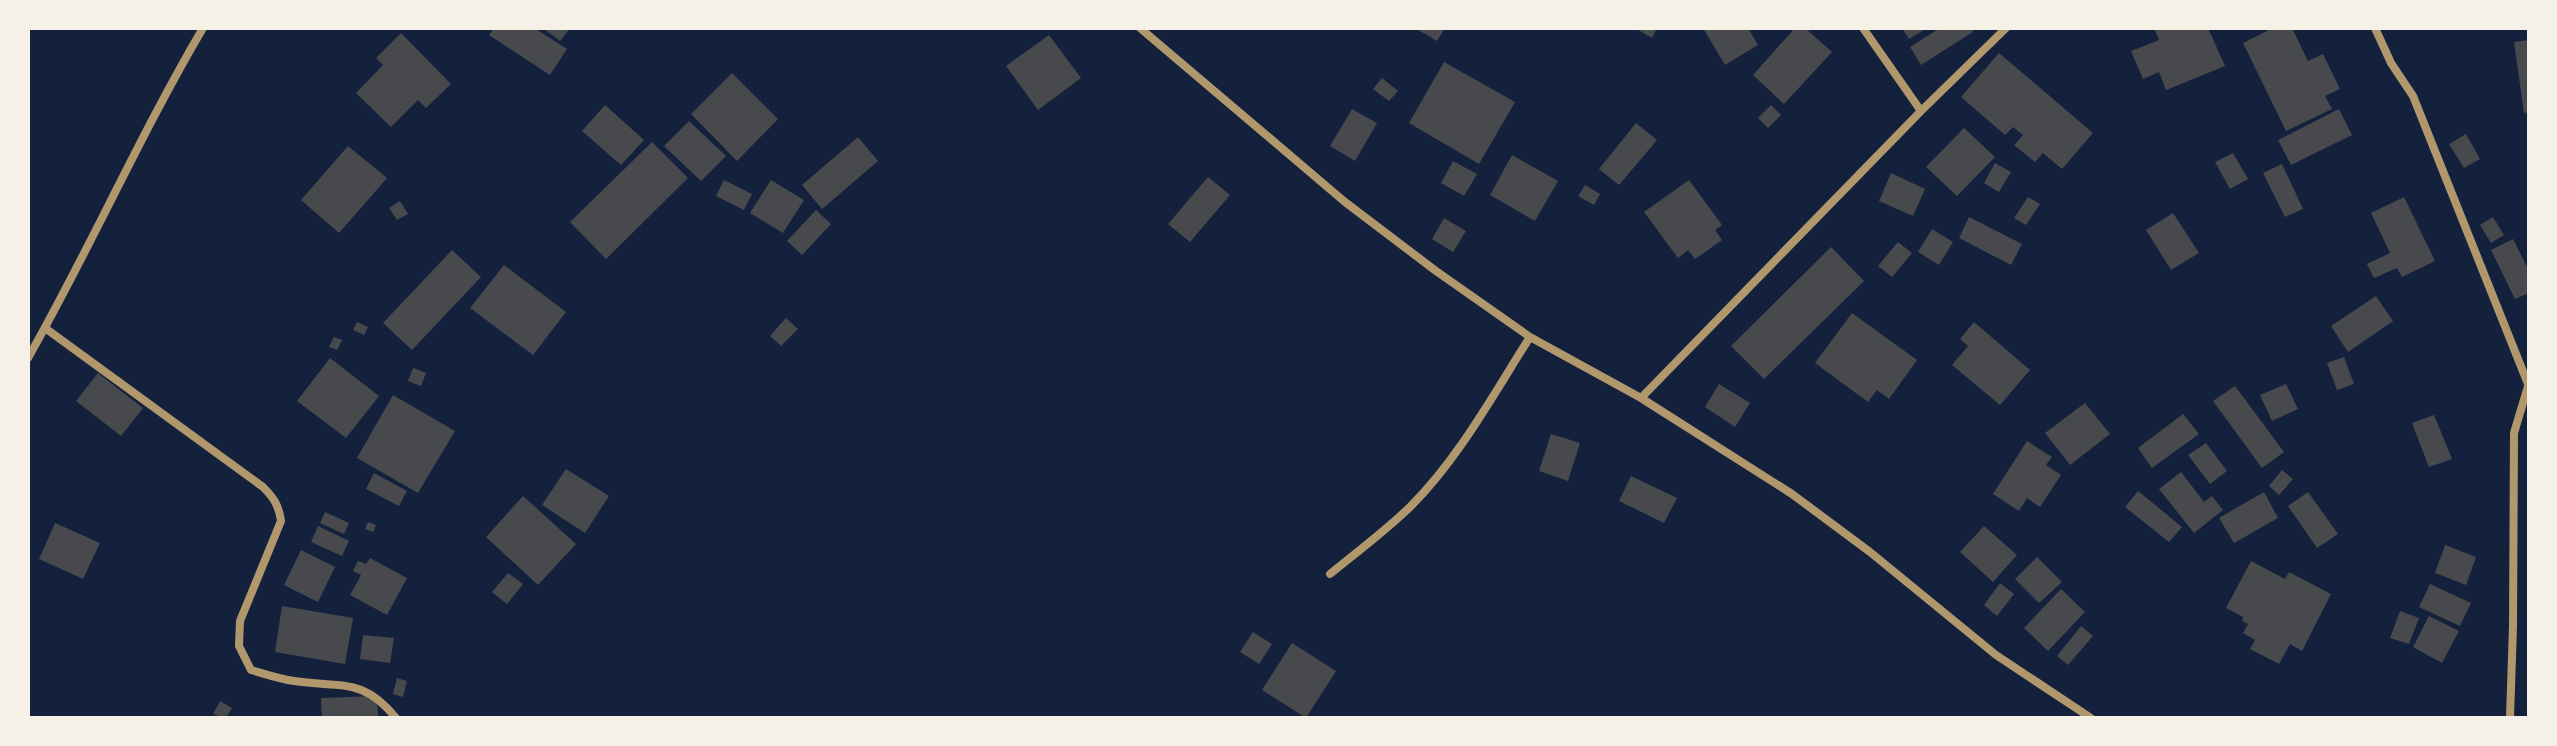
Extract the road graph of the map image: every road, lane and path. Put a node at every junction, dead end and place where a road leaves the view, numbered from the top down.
1 (203, 28) edge
2 (1140, 28) edge
3 (1863, 28) edge
4 (2006, 28) edge
5 (2375, 28) edge
6 (1921, 111) junction
7 (45, 328) junction
8 (1530, 337) junction
9 (28, 358) edge
10 (2528, 384) edge
11 (1641, 398) junction
12 (1330, 574) dead end
13 (396, 718) edge
14 (2091, 718) edge
15 (2510, 718) edge

1 - 7 street
2 - 8 street
3 - 6 street
4 - 6 street
5 - 10 street
6 - 11 street
7 - 9 street
7 - 13 street
8 - 11 street
8 - 12 street
10 - 15 street
11 - 14 street

